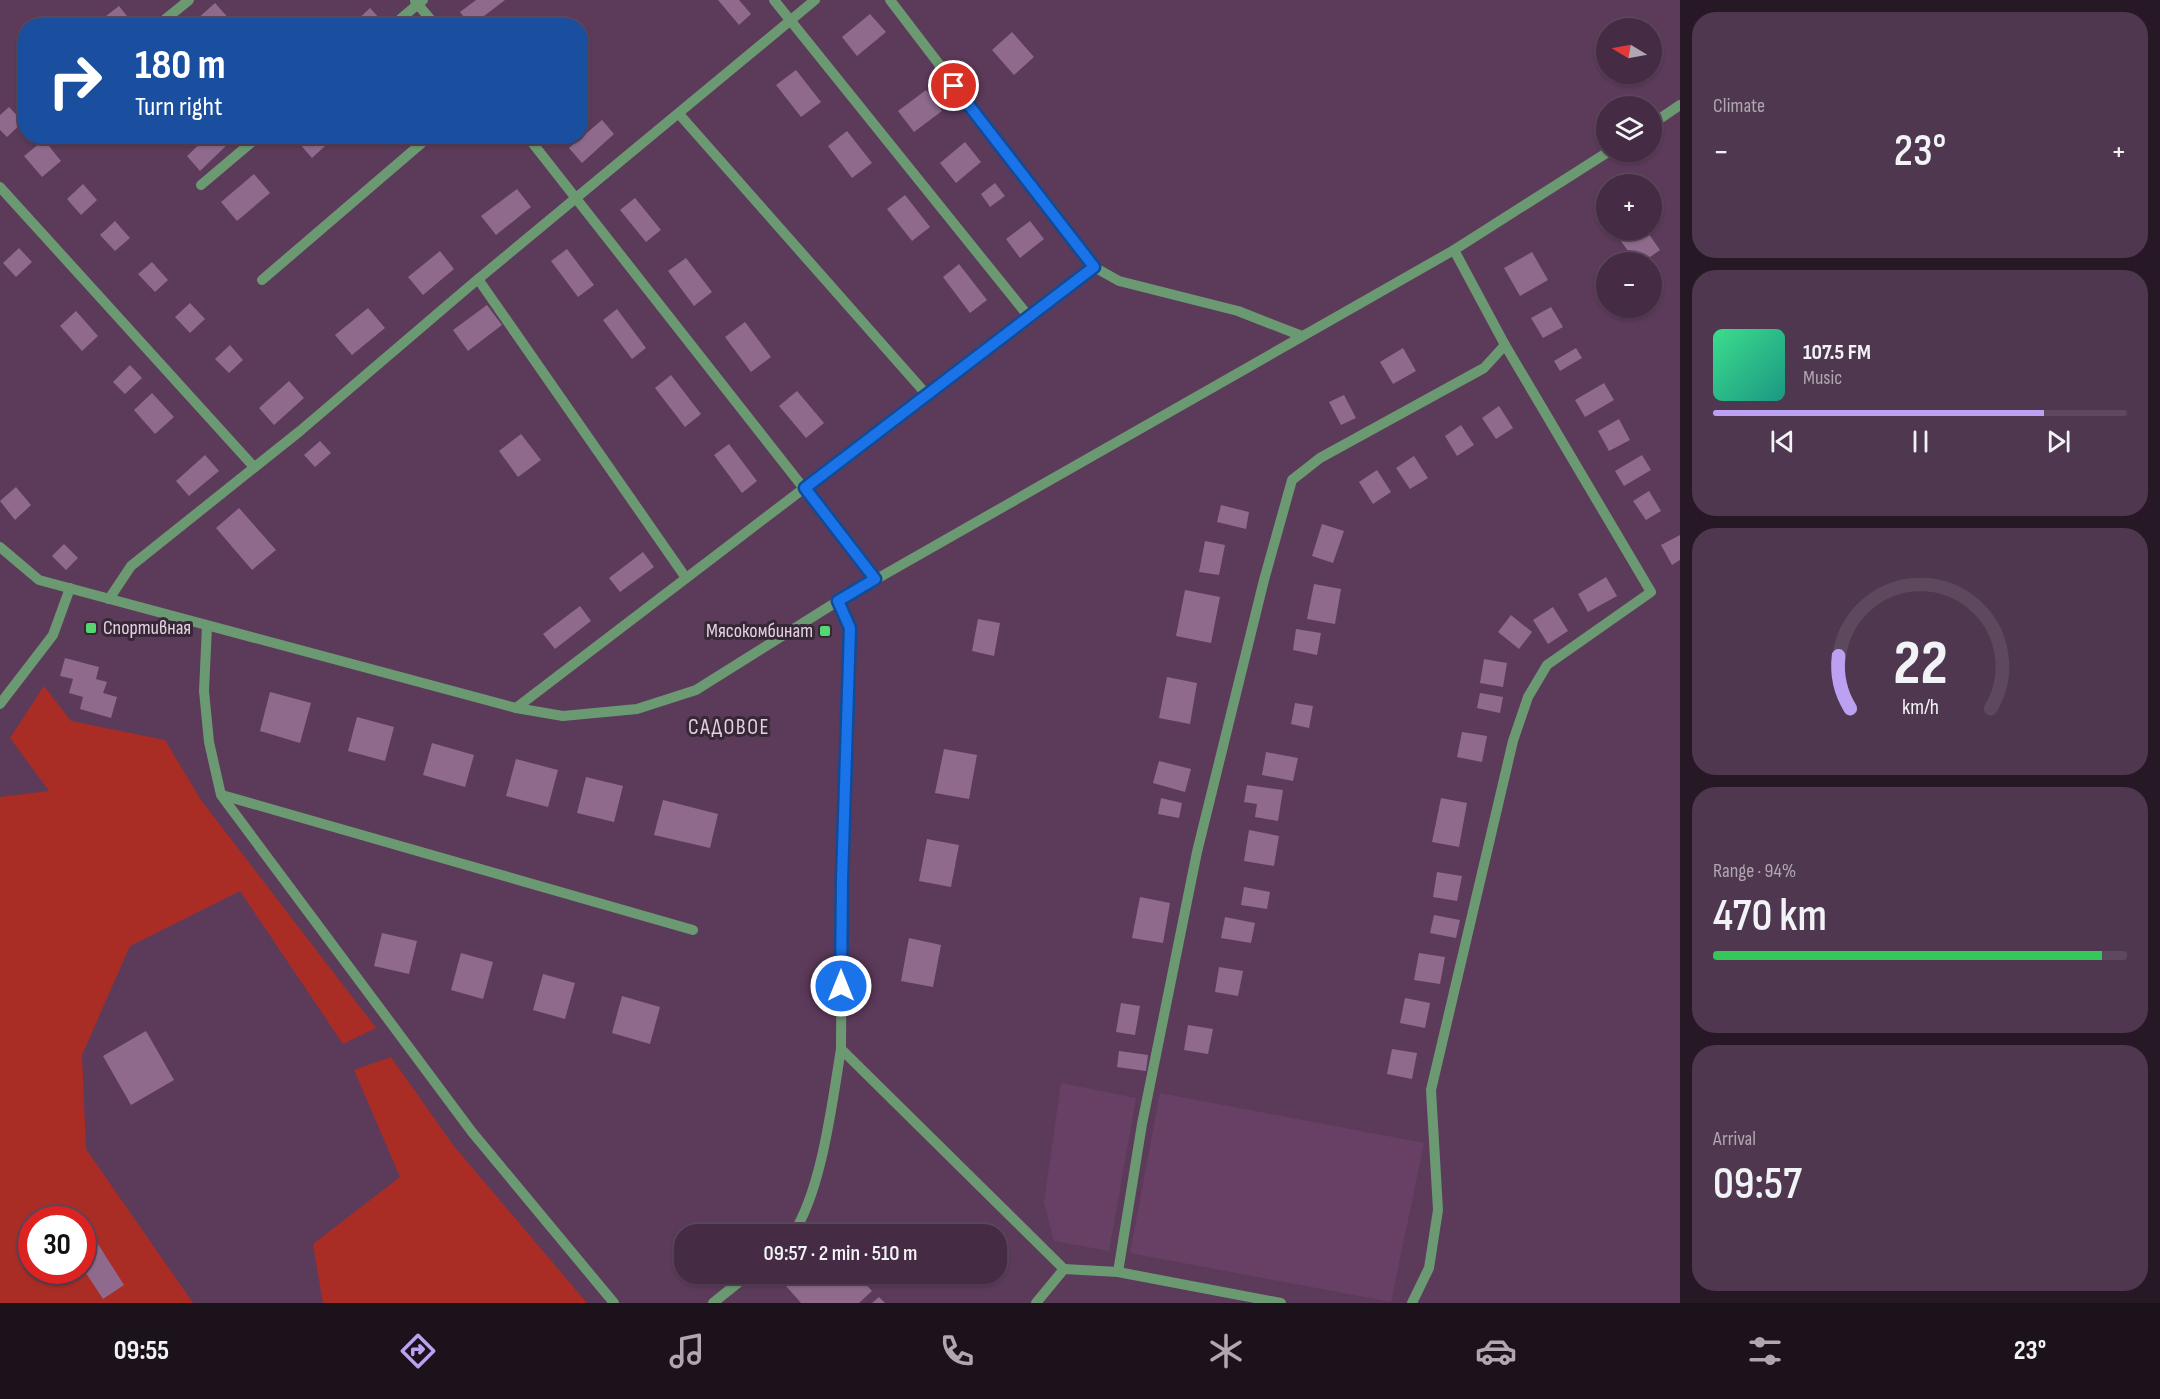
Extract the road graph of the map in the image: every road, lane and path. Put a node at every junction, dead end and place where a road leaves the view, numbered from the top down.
1 (189, 0) edge
2 (774, 0) edge
3 (815, 0) edge
4 (890, 0) edge
5 (419, 1) edge
6 (167, 18) edge
7 (401, 18) edge
8 (431, 18) edge
9 (791, 20) junction
10 (1680, 105) edge
11 (679, 114) junction
12 (1662, 117) edge
13 (250, 144) edge
14 (421, 144) edge
15 (533, 144) edge
16 (1596, 160) edge
17 (201, 185) dead end
18 (0, 187) edge
19 (577, 199) junction
20 (1454, 250) junction
21 (1094, 267) junction
22 (478, 279) junction
23 (262, 280) dead end
24 (1029, 317) junction
25 (1302, 336) junction
26 (1505, 345) junction
27 (927, 395) junction
28 (254, 467) junction
29 (805, 488) junction
30 (0, 547) edge
31 (686, 578) junction
32 (875, 579) junction
33 (70, 588) junction
34 (110, 599) junction
35 (838, 601) junction
36 (207, 626) junction
37 (0, 704) edge
38 (516, 708) junction
39 (221, 795) junction
40 (693, 930) dead end
41 (841, 1049) junction
42 (800, 1224) edge
43 (1064, 1269) junction
44 (1118, 1272) junction
45 (737, 1284) edge
46 (614, 1303) edge
47 (713, 1303) edge
48 (1036, 1303) edge
49 (1281, 1303) edge
50 (1412, 1303) edge

1 - 6 street
2 - 9 street
3 - 9 street
4 - 21 street
5 - 7 street
5 - 8 street
9 - 11 street
9 - 24 street
10 - 12 street
11 - 19 street
11 - 27 street
13 - 17 street
14 - 23 street
15 - 19 street
16 - 20 street
18 - 28 street
19 - 22 street
19 - 29 street
20 - 25 street
20 - 26 street
21 - 24 street
21 - 25 street
22 - 28 street
22 - 31 street
24 - 27 street
25 - 32 street
26 - 44 street
26 - 50 street
27 - 29 street
28 - 34 street
29 - 31 street
29 - 32 street
30 - 33 street
31 - 38 street
32 - 35 street
33 - 34 street
33 - 37 street
34 - 36 street
35 - 38 street
35 - 41 street
36 - 38 street
36 - 39 street
39 - 40 street
39 - 46 street
41 - 42 street
41 - 43 street
43 - 44 street
43 - 48 street
44 - 49 street
45 - 47 street

